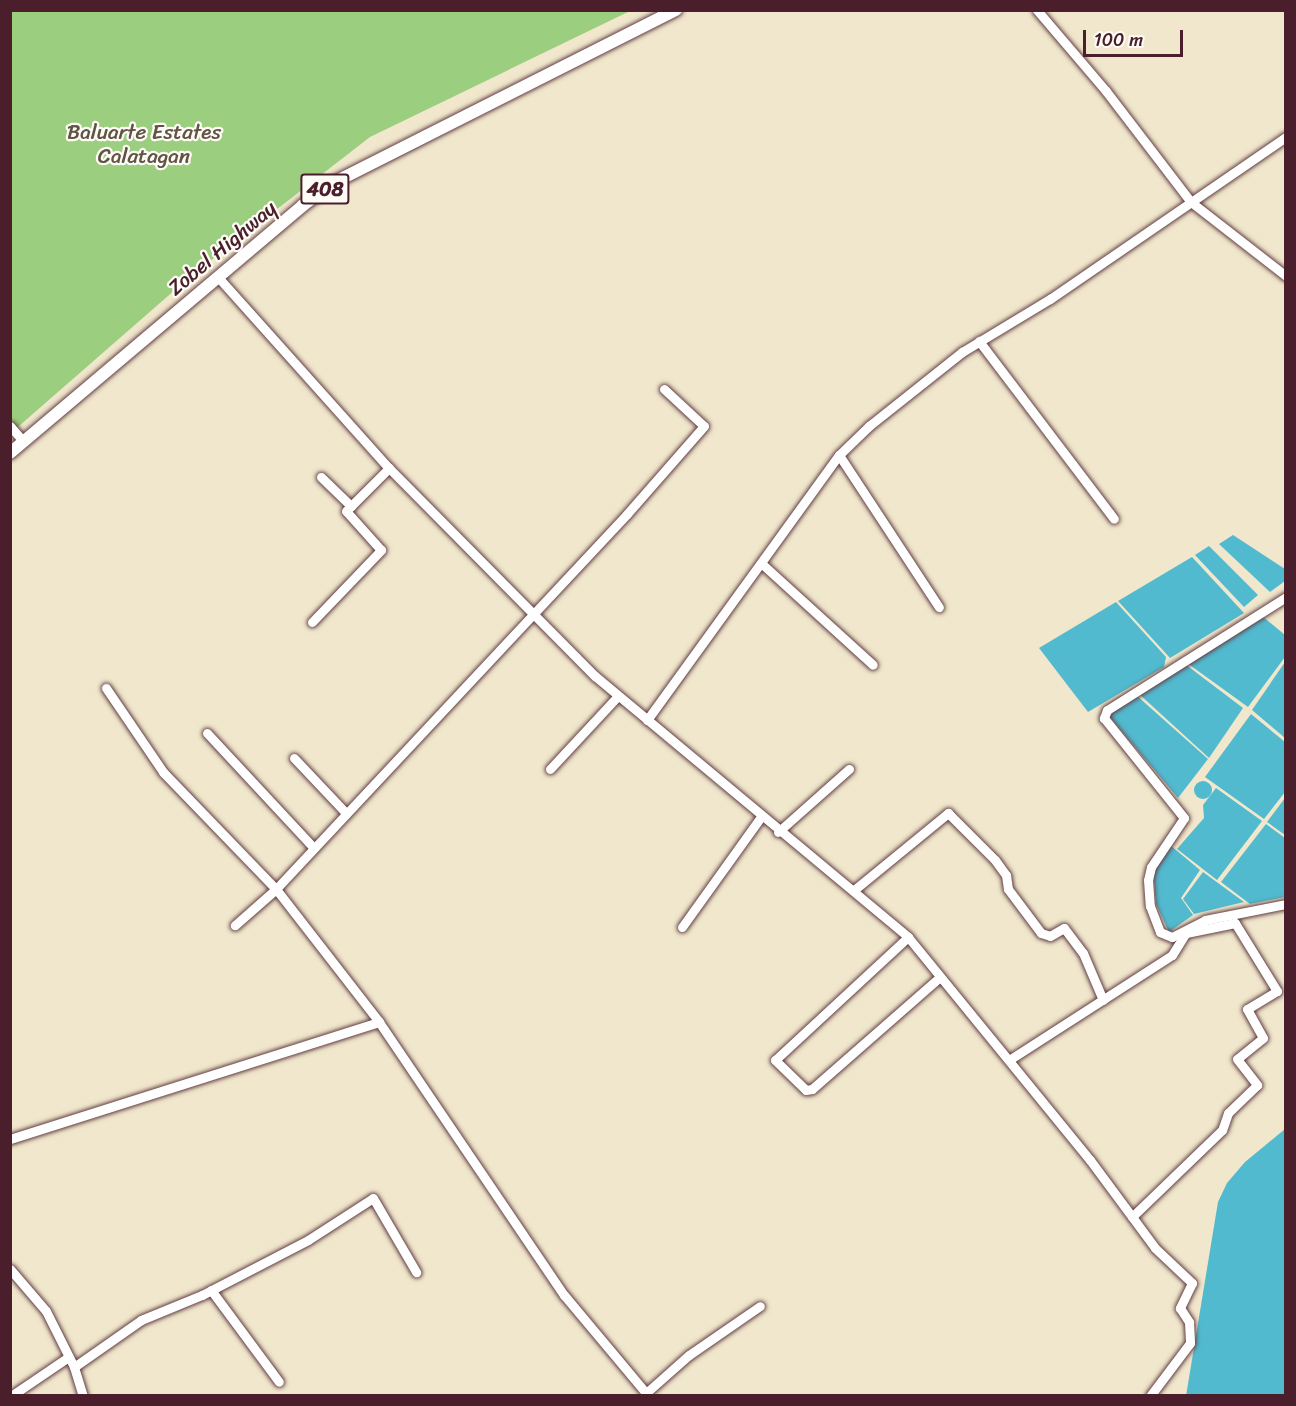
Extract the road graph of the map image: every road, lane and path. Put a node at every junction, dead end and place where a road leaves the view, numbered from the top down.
1 (676, 10) edge
2 (1038, 11) edge
3 (1286, 137) edge
4 (1191, 202) junction
5 (1286, 276) edge
6 (218, 277) junction
7 (979, 341) junction
8 (664, 389) dead end
9 (10, 426) edge
10 (23, 441) junction
11 (10, 453) edge
12 (839, 455) junction
13 (389, 468) junction
14 (321, 477) dead end
15 (351, 506) junction
16 (1114, 519) dead end
17 (761, 563) junction
18 (1286, 597) edge
19 (939, 607) dead end
20 (531, 614) junction
21 (312, 622) dead end
22 (873, 665) dead end
23 (106, 688) dead end
24 (617, 697) junction
25 (647, 720) junction
26 (207, 733) dead end
27 (294, 758) dead end
28 (550, 769) dead end
29 (849, 769) dead end
30 (346, 813) junction
31 (760, 818) junction
32 (778, 832) junction
33 (314, 848) junction
34 (276, 889) junction
35 (854, 890) junction
36 (1286, 904) edge
37 (235, 924) dead end
38 (682, 927) dead end
39 (908, 937) junction
40 (939, 978) junction
41 (1104, 1000) junction
42 (379, 1022) junction
43 (1009, 1059) junction
44 (10, 1139) edge
45 (1132, 1217) junction
46 (10, 1269) edge
47 (416, 1272) dead end
48 (212, 1290) junction
49 (760, 1306) dead end
50 (67, 1358) junction
51 (74, 1366) junction
52 (279, 1382) dead end
53 (11, 1395) edge
54 (83, 1395) edge
55 (1150, 1395) edge

1 - 6 main road, Zobel Highway / 408
2 - 4 street
3 - 4 street
4 - 5 street
4 - 7 street
6 - 10 main road, Zobel Highway / 408
6 - 13 street
7 - 12 street
7 - 16 street
8 - 20 street
9 - 10 street
10 - 11 main road, Zobel Highway / 408
12 - 17 street
12 - 19 street
13 - 15 street
13 - 20 street
14 - 15 street
15 - 21 street
17 - 22 street
17 - 25 street
18 - 36 street
20 - 24 street
20 - 30 street
23 - 34 street
24 - 25 street
24 - 28 street
25 - 31 street
26 - 33 street
27 - 30 street
29 - 32 street
30 - 33 street
31 - 32 street
31 - 38 street
32 - 35 street
33 - 34 street
34 - 37 street
34 - 42 street
35 - 39 street
35 - 41 street
39 - 40 street
39 - 40 street
40 - 43 street
41 - 43 street
41 - 45 street
42 - 44 street
42 - 49 street
43 - 45 street
45 - 55 street
46 - 50 street
47 - 48 street
48 - 51 street
48 - 52 street
50 - 51 street
50 - 53 street
51 - 54 street

